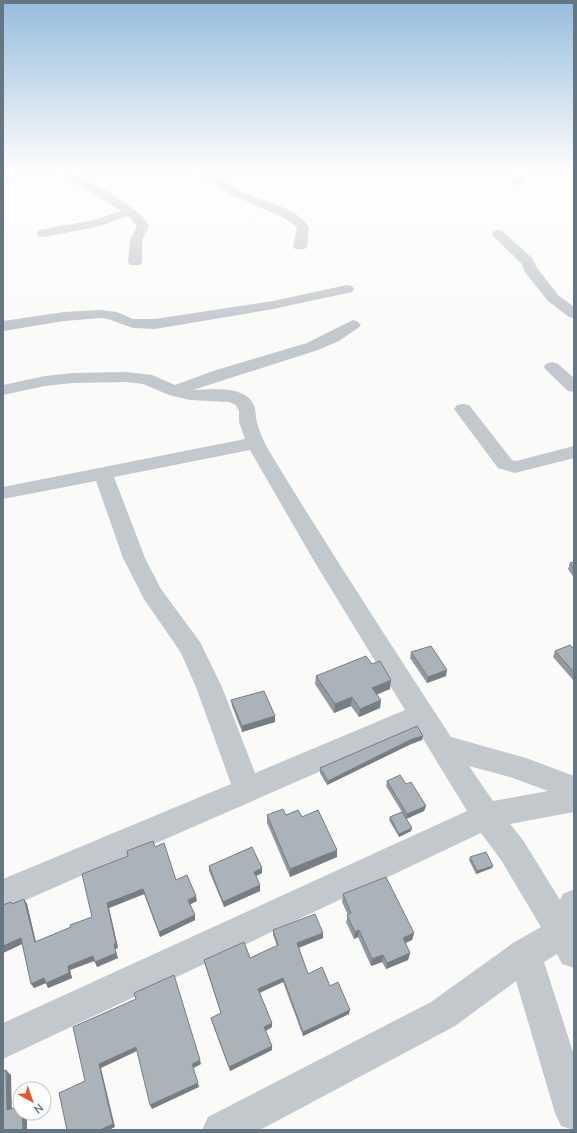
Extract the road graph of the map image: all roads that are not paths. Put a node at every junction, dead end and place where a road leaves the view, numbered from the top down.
1 (96, 223) edge
2 (141, 223) edge
3 (299, 223) edge
4 (43, 233) dead end
5 (498, 234) dead end
6 (300, 246) dead end
7 (134, 262) dead end
8 (346, 289) dead end
9 (574, 314) edge
10 (353, 325) dead end
11 (3, 326) edge
12 (552, 367) dead end
13 (574, 387) edge
14 (3, 390) edge
15 (175, 391) junction
16 (463, 409) dead end
17 (255, 443) junction
18 (574, 452) edge
19 (103, 473) junction
20 (3, 493) edge
21 (423, 714) junction
22 (443, 747) junction
23 (574, 789) edge
24 (247, 790) junction
25 (574, 799) edge
26 (486, 816) junction
27 (3, 895) edge
28 (570, 930) edge
29 (525, 956) junction
30 (3, 1041) edge
31 (574, 1113) edge
32 (221, 1130) edge

1 - 4 street
2 - 7 street
3 - 6 street
5 - 9 street
8 - 11 street
10 - 15 street
12 - 13 street
14 - 15 street
15 - 17 street
16 - 18 street
17 - 19 street
17 - 21 street
19 - 20 street
19 - 24 street
21 - 22 street
21 - 24 street
22 - 23 street
22 - 26 street
24 - 27 street
25 - 26 street
26 - 28 street
26 - 30 street
28 - 29 street
29 - 31 street
29 - 32 street

